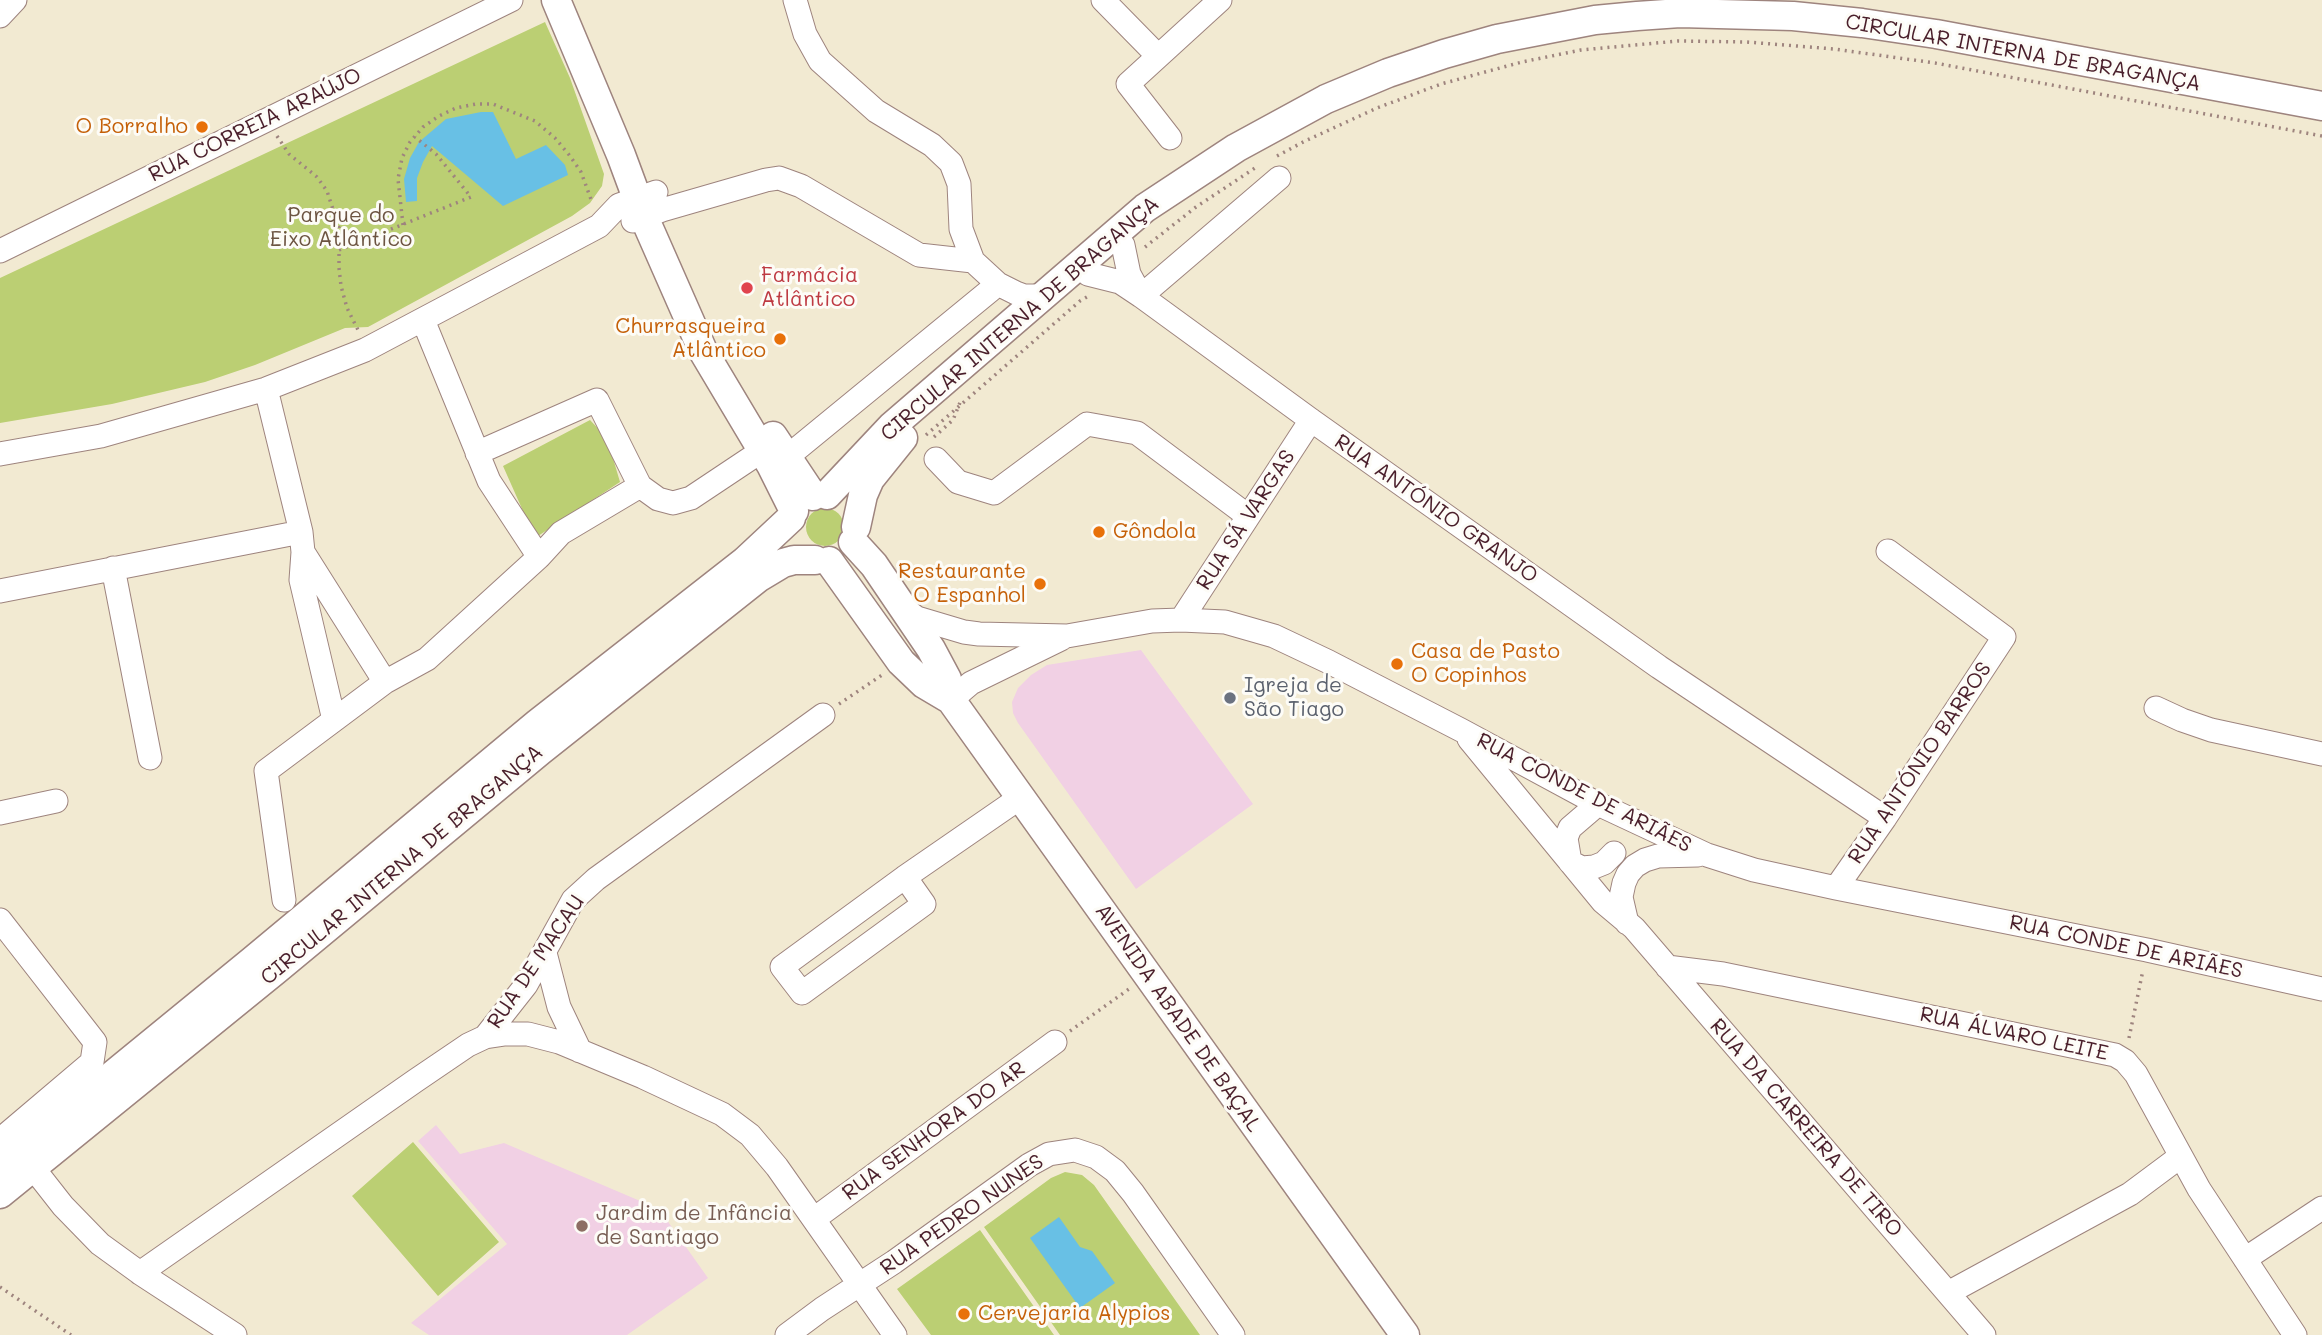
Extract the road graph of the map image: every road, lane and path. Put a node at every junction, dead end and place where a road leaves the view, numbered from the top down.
1 (15, 0) edge
2 (511, 0) edge
3 (556, 0) edge
4 (576, 0) edge
5 (795, 0) edge
6 (1103, 0) edge
7 (1220, 0) edge
8 (0, 16) edge
9 (1158, 56) junction
10 (2322, 106) edge
11 (269, 118) junction
12 (2322, 119) edge
13 (2322, 136) edge
14 (1170, 138) dead end
15 (417, 139) junction
16 (1257, 167) dead end
17 (1274, 169) joint
18 (647, 208) junction
19 (403, 225) junction
20 (598, 226) junction
21 (1130, 249) junction
22 (340, 250) junction
23 (0, 251) edge
24 (973, 261) junction
25 (998, 284) junction
26 (1089, 285) junction
27 (1043, 296) junction
28 (1141, 296) junction
29 (423, 320) junction
30 (1003, 330) junction
31 (365, 350) junction
32 (266, 390) junction
33 (964, 393) dead end
34 (958, 407) junction
35 (1311, 420) junction
36 (911, 440) junction
37 (477, 453) junction
38 (0, 454) edge
39 (775, 454) junction
40 (936, 459) dead end
41 (640, 486) junction
42 (806, 505) junction
43 (1248, 516) junction
44 (855, 534) junction
45 (302, 542) junction
46 (1888, 551) dead end
47 (539, 557) junction
48 (822, 560) junction
49 (113, 568) junction
50 (0, 591) edge
51 (901, 606) junction
52 (1181, 620) junction
53 (1068, 636) junction
54 (901, 662) junction
55 (385, 682) junction
56 (951, 701) junction
57 (2156, 708) dead end
58 (823, 715) joint
59 (334, 720) junction
60 (1461, 730) junction
61 (2322, 754) edge
62 (150, 758) dead end
63 (1021, 797) junction
64 (57, 801) dead end
65 (1607, 808) junction
66 (0, 813) edge
67 (1885, 818) junction
68 (1614, 853) junction
69 (1707, 855) junction
70 (1570, 862) junction
71 (905, 877) junction
72 (1836, 888) junction
73 (1621, 897) junction
74 (284, 900) dead end
75 (0, 920) edge
76 (1627, 923) junction
77 (545, 953) junction
78 (1667, 967) junction
79 (2143, 970) dead end
80 (1148, 976) junction
81 (2322, 989) edge
82 (485, 1037) junction
83 (1055, 1042) joint
84 (580, 1051) junction
85 (2125, 1061) junction
86 (13, 1156) edge
87 (2181, 1156) junction
88 (0, 1194) edge
89 (2322, 1208) edge
90 (814, 1219) junction
91 (2245, 1259) junction
92 (140, 1273) junction
93 (860, 1285) junction
94 (0, 1287) edge
95 (1948, 1293) junction
96 (72, 1335) edge
97 (235, 1335) edge
98 (787, 1335) edge
99 (895, 1335) edge
100 (1233, 1335) edge
101 (1405, 1335) edge
102 (1984, 1335) edge
103 (2295, 1335) edge

1 - 8 street
2 - 11 street, RUA CORREIA ARAÚJO
3 - 18 main road, AVENIDA ABADE DE BAÇAL
4 - 18 main road, AVENIDA ABADE DE BAÇAL
5 - 24 street
6 - 9 street
7 - 9 street
9 - 14 street
10 - 27 main road, CIRCULAR INTERNA DE BRAGANÇA
11 - 22 path
11 - 23 street, RUA CORREIA ARAÚJO
12 - 21 main road, CIRCULAR INTERNA DE BRAGANÇA
13 - 17 path
15 - 19 path
15 - 19 path
15 - 20 path
16 - 21 path
17 - 28 street
18 - 20 street
18 - 24 street
18 - 39 main road, AVENIDA ABADE DE BAÇAL
18 - 39 main road, AVENIDA ABADE DE BAÇAL
19 - 22 path
20 - 29 street
21 - 26 main road, CIRCULAR INTERNA DE BRAGANÇA
21 - 28 street
22 - 31 path
24 - 25 street
25 - 27 street
25 - 30 street
25 - 39 street
26 - 28 street, RUA ANTÓNIO GRANJO
26 - 34 path
26 - 36 main road, CIRCULAR INTERNA DE BRAGANÇA
27 - 30 main road, CIRCULAR INTERNA DE BRAGANÇA
28 - 35 street, RUA ANTÓNIO GRANJO
29 - 31 street
29 - 37 street
30 - 42 main road, CIRCULAR INTERNA DE BRAGANÇA
31 - 32 street
32 - 38 street
32 - 45 street
33 - 34 path
34 - 36 path
35 - 43 street, RUA SÁ VARGAS
35 - 67 street, RUA ANTÓNIO GRANJO
36 - 44 main road, CIRCULAR INTERNA DE BRAGANÇA
37 - 41 street
37 - 47 street
39 - 41 street
39 - 42 main road, AVENIDA ABADE DE BAÇAL
40 - 43 street
41 - 47 street
42 - 44 main road, AVENIDA ABADE DE BAÇAL
42 - 48 main road, AVENIDA ABADE DE BAÇAL
42 - 86 main road, CIRCULAR INTERNA DE BRAGANÇA
43 - 52 street, RUA SÁ VARGAS
44 - 48 main road
44 - 51 main road, AVENIDA ABADE DE BAÇAL
45 - 49 street
45 - 55 street
45 - 59 street
46 - 67 street, RUA ANTÓNIO BARROS
47 - 55 street
48 - 54 main road, AVENIDA ABADE DE BAÇAL
48 - 86 main road, CIRCULAR INTERNA DE BRAGANÇA
49 - 50 street
49 - 62 street
51 - 53 street, RUA CONDE DE ARIÃES
51 - 56 main road, AVENIDA ABADE DE BAÇAL
52 - 53 street, RUA CONDE DE ARIÃES
52 - 60 street, RUA CONDE DE ARIÃES
53 - 56 street, RUA CONDE DE ARIÃES
54 - 56 main road, AVENIDA ABADE DE BAÇAL
54 - 58 path
55 - 59 street
56 - 63 main road, AVENIDA ABADE DE BAÇAL
57 - 61 street
58 - 77 street, RUA DE MACAU
59 - 74 street
60 - 65 street, RUA CONDE DE ARIÃES
60 - 70 street, RUA DA CARREIRA DE TIRO
63 - 71 street
63 - 80 main road, AVENIDA ABADE DE BAÇAL
64 - 66 street
65 - 68 street
65 - 69 street, RUA CONDE DE ARIÃES
65 - 70 street
67 - 72 street, RUA ANTÓNIO BARROS
68 - 70 street
68 - 73 street
69 - 72 street, RUA CONDE DE ARIÃES
69 - 73 street
70 - 76 street, RUA DA CARREIRA DE TIRO
71 - 71 street
72 - 81 street, RUA CONDE DE ARIÃES
73 - 76 street
75 - 86 street
76 - 78 street, RUA DA CARREIRA DE TIRO
77 - 82 street, RUA DE MACAU
77 - 84 street
78 - 85 street, RUA ÁLVARO LEITE
78 - 95 street, RUA DA CARREIRA DE TIRO
79 - 85 path
80 - 83 path
80 - 101 main road, AVENIDA ABADE DE BAÇAL
82 - 84 street
82 - 92 street, RUA DE MACAU
83 - 90 street, RUA SENHORA DO AR
84 - 90 street
85 - 87 street, RUA ÁLVARO LEITE
86 - 88 main road, CIRCULAR INTERNA DE BRAGANÇA
86 - 92 street
87 - 91 street, RUA ÁLVARO LEITE
87 - 95 street
89 - 91 street
90 - 93 street
91 - 103 street, RUA ÁLVARO LEITE
92 - 97 street
93 - 98 street, RUA PEDRO NUNES
93 - 99 street
93 - 100 street, RUA PEDRO NUNES
94 - 96 path
95 - 102 street, RUA DA CARREIRA DE TIRO

